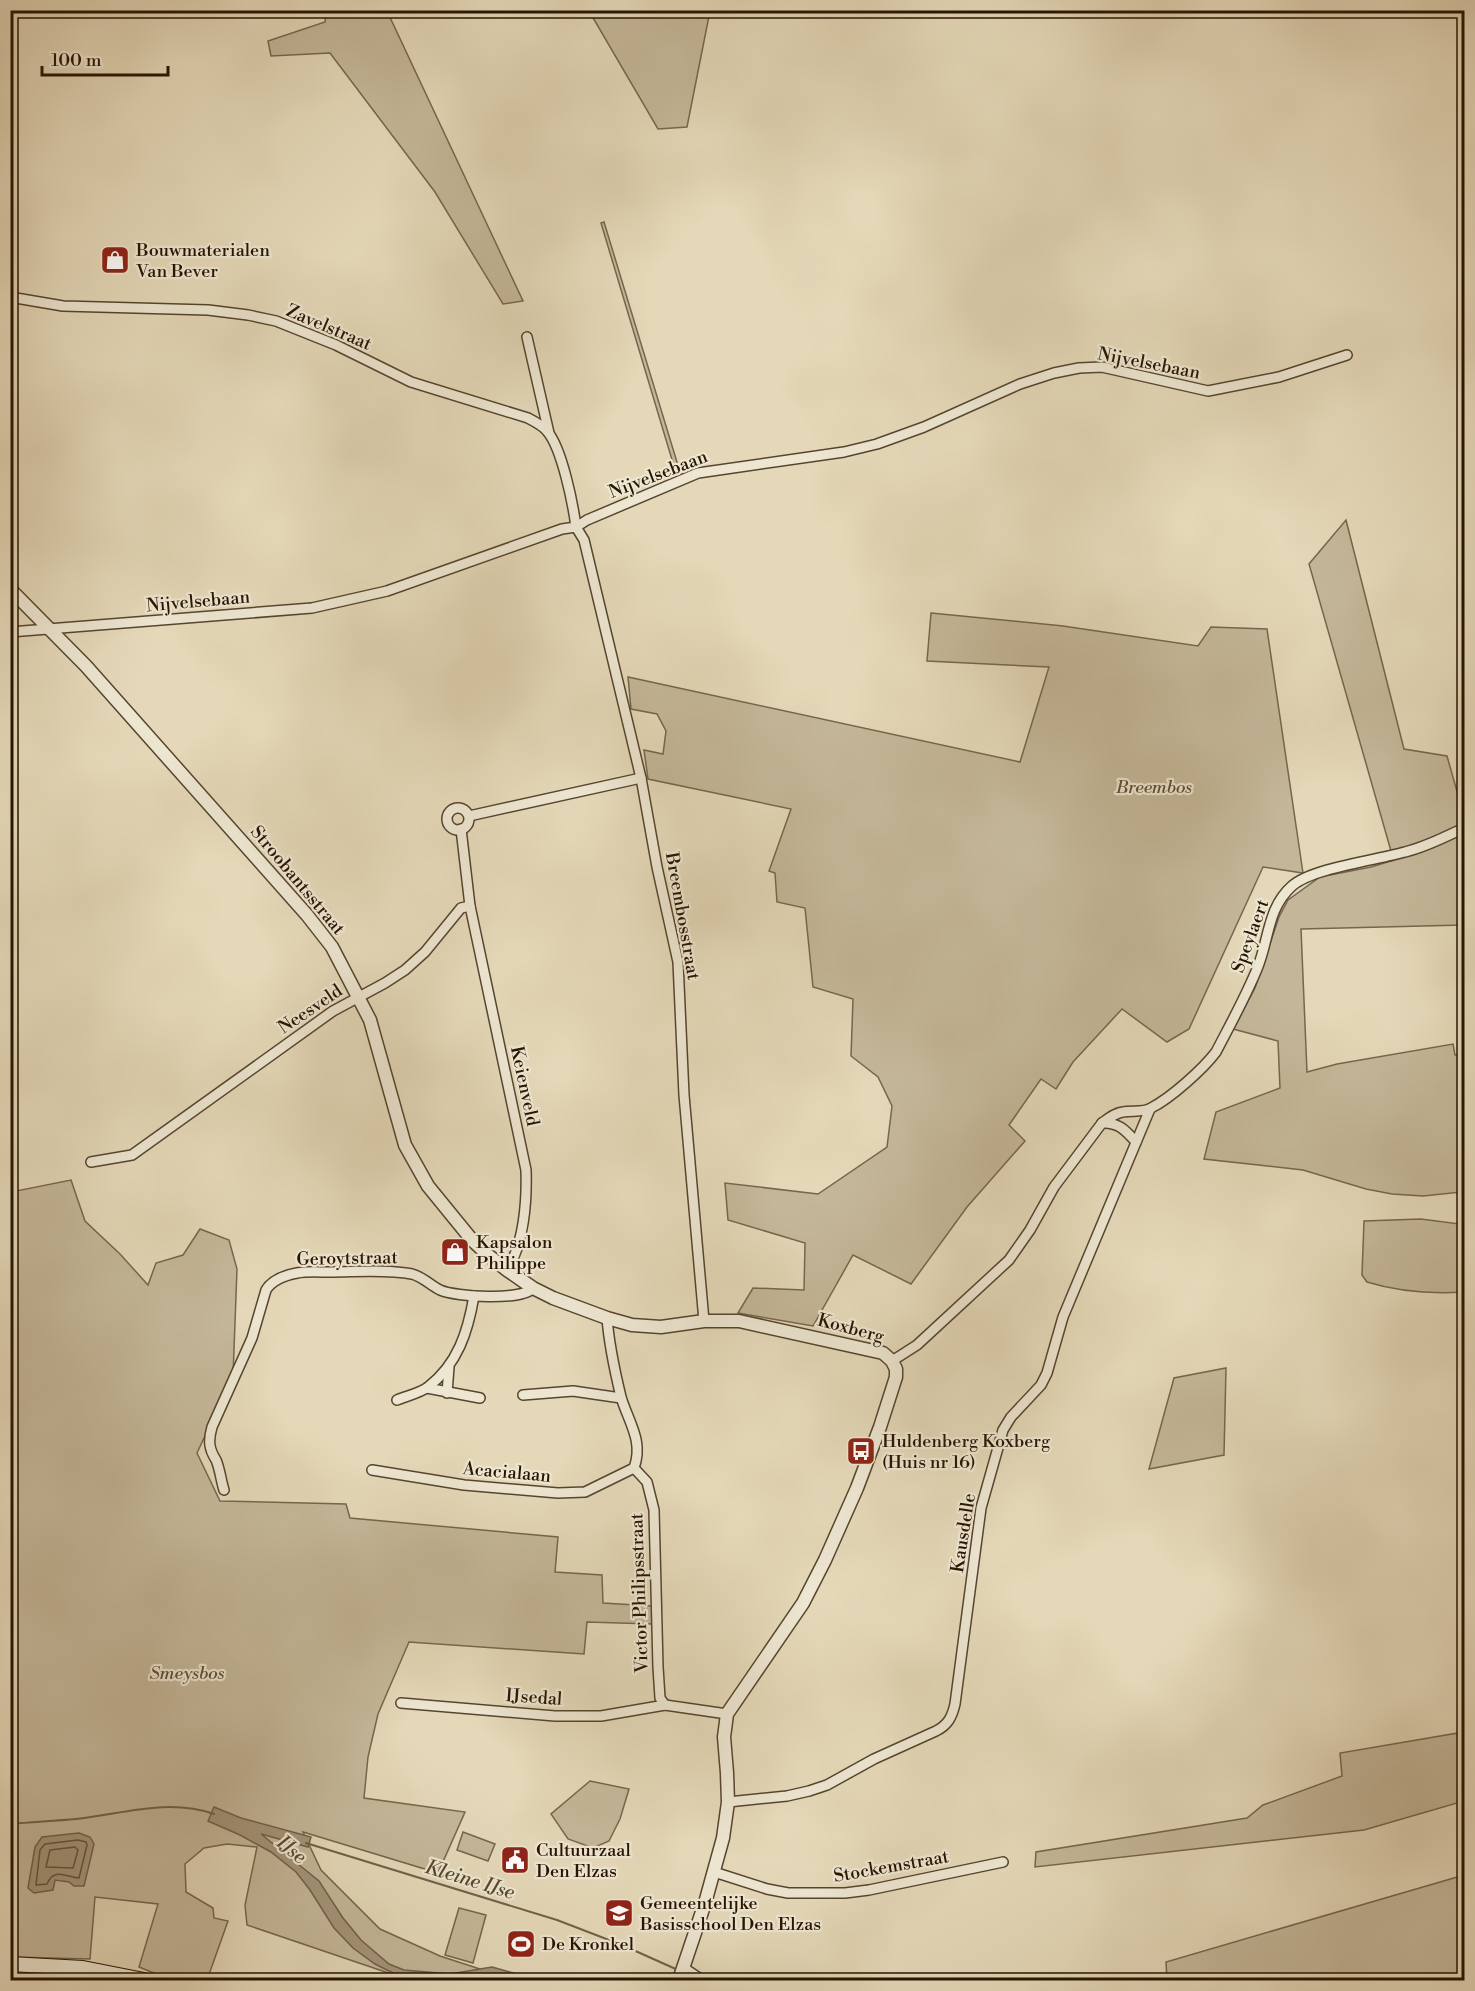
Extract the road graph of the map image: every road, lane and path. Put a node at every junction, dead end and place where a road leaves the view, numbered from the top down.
1 (10, 297) edge
2 (527, 337) dead end
3 (1347, 355) dead end
4 (549, 433) junction
5 (576, 527) junction
6 (10, 589) edge
7 (50, 628) junction
8 (10, 632) edge
9 (641, 778) junction
10 (469, 816) junction
11 (1464, 828) edge
12 (461, 829) junction
13 (470, 906) junction
14 (359, 997) junction
15 (1150, 1109) junction
16 (1102, 1123) junction
17 (1136, 1142) junction
18 (91, 1162) dead end
19 (507, 1270) junction
20 (533, 1288) junction
21 (474, 1296) junction
22 (607, 1318) junction
23 (704, 1321) junction
24 (892, 1361) junction
25 (448, 1367) junction
26 (427, 1388) junction
27 (447, 1393) junction
28 (523, 1395) dead end
29 (480, 1398) dead end
30 (621, 1398) junction
31 (398, 1400) dead end
32 (634, 1468) junction
33 (372, 1470) dead end
34 (224, 1490) dead end
35 (401, 1703) dead end
36 (665, 1705) junction
37 (727, 1714) junction
38 (728, 1802) junction
39 (1003, 1862) dead end
40 (714, 1872) junction
41 (10, 1964) edge
42 (682, 1973) edge
43 (144, 1980) edge
44 (702, 1980) edge

1 - 4 street, Zavelstraat
2 - 4 street
3 - 5 street, Nijvelsebaan
4 - 5 street
5 - 7 street, Nijvelsebaan
5 - 9 street, Breembosstraat
6 - 7 street, Stroobantsstraat
7 - 8 street, Nijvelsebaan
7 - 14 street, Stroobantsstraat
9 - 10 street
9 - 23 street, Breembosstraat
10 - 12 street
10 - 12 street
11 - 15 street, Speylaert
12 - 13 street
13 - 14 street, Neesveld
13 - 19 street, Keienveld
14 - 18 street, Neesveld
14 - 19 street, Stroobantsstraat
15 - 16 street
15 - 17 street, Speylaert
16 - 17 street
16 - 24 street
17 - 38 street, Kausdelle
19 - 20 street, Stroobantsstraat
20 - 21 street, Geroytstraat
20 - 22 street, Koxberg
21 - 25 street
21 - 34 street, Geroytstraat
22 - 23 street, Koxberg
22 - 30 street
23 - 24 street, Koxberg
24 - 37 street, Koxberg
25 - 26 street
25 - 27 street
26 - 27 street
26 - 31 street
27 - 29 street
28 - 30 street
30 - 32 street
32 - 33 street, Acacialaan
32 - 36 street, Victor Philipsstraat
35 - 36 street, IJsedal
36 - 37 street
37 - 38 street, Koxberg
38 - 40 street, Koxberg
39 - 40 street, Stockemstraat
40 - 42 street, Koxberg
41 - 43 main road
42 - 44 street

